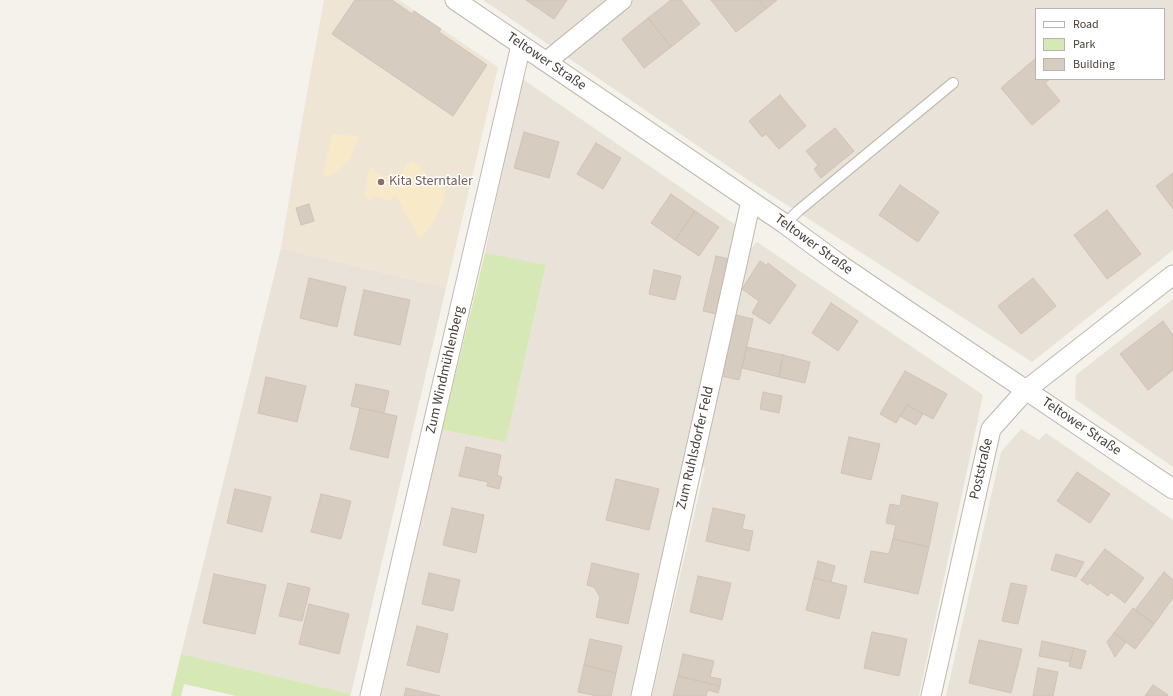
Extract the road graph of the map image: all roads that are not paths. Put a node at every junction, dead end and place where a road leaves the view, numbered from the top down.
1 (455, 0) edge
2 (622, 0) edge
3 (521, 45) junction
4 (546, 62) junction
5 (953, 83) dead end
6 (751, 201) junction
7 (785, 224) junction
8 (1173, 275) edge
9 (1026, 390) junction
10 (1173, 489) edge
11 (370, 696) edge
12 (641, 696) edge
13 (931, 696) edge

1 - 3 street, Teltower Straße
2 - 4 street
3 - 4 street, Teltower Straße
3 - 11 street, Zum Windmühlenberg
4 - 6 street, Teltower Straße
5 - 7 lane
6 - 7 street, Teltower Straße
6 - 12 street, Zum Ruhlsdorfer Feld
7 - 9 street, Teltower Straße
8 - 9 street, Poststraße
9 - 10 street, Teltower Straße
9 - 13 street, Poststraße

